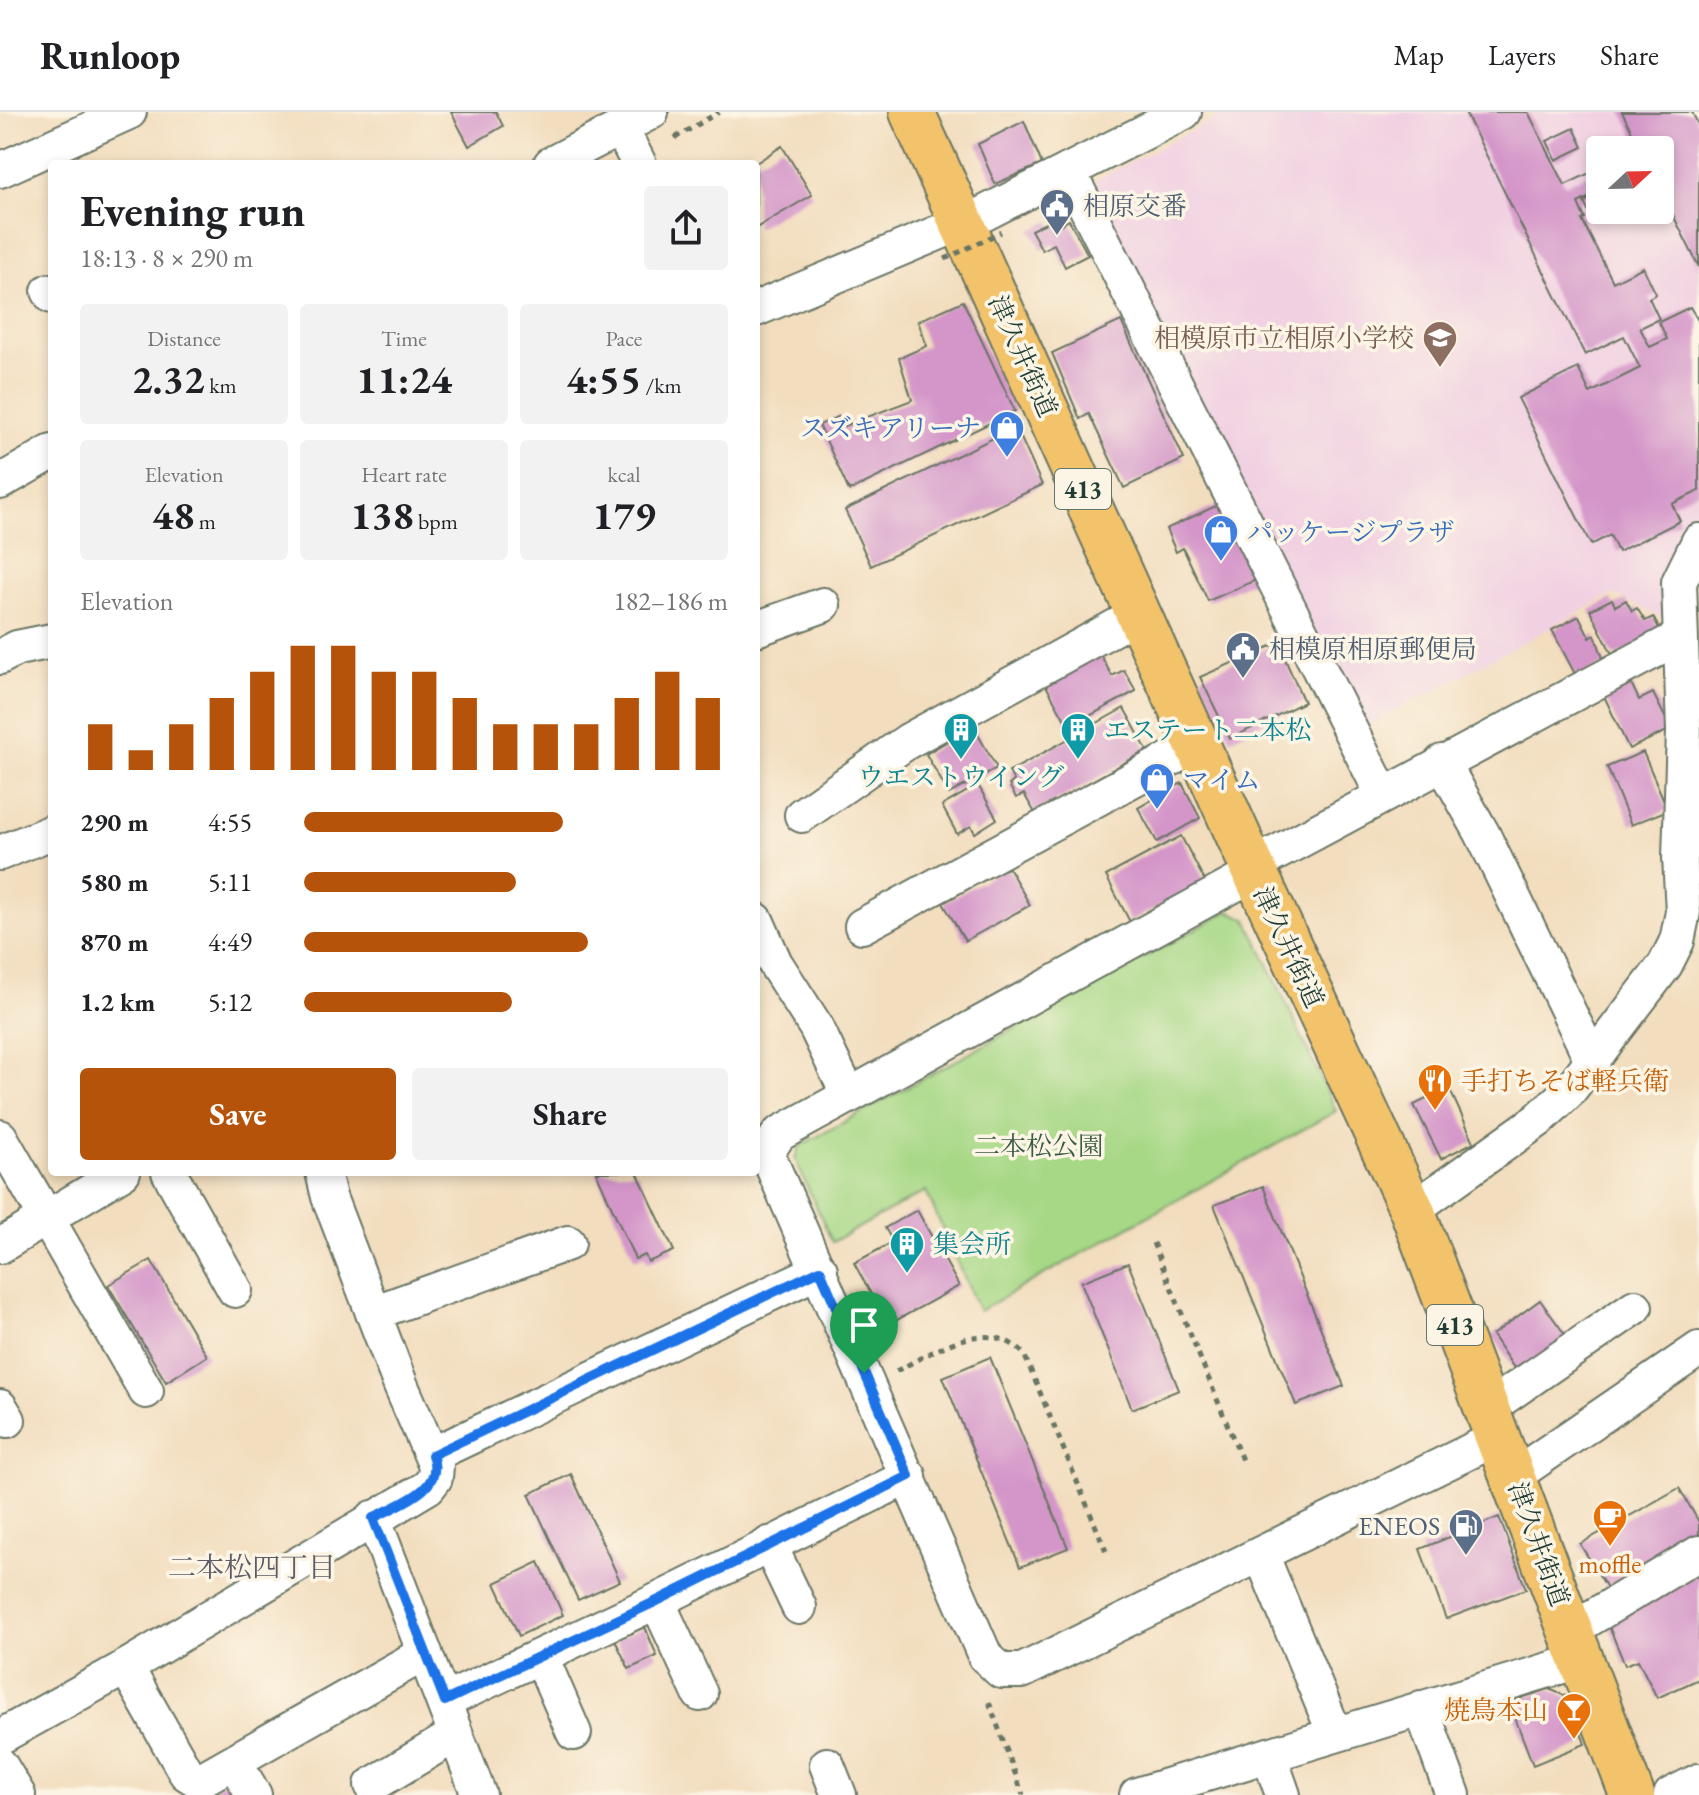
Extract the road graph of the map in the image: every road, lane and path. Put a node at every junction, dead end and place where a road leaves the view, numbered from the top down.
1 (129, 112) edge
2 (651, 112) edge
3 (912, 112) edge
4 (1184, 112) edge
5 (621, 129) junction
6 (559, 160) edge
7 (637, 160) edge
8 (0, 170) edge
9 (1068, 171) junction
10 (969, 237) junction
11 (760, 308) edge
12 (48, 454) edge
13 (0, 482) edge
14 (1699, 541) edge
15 (823, 605) dead end
16 (1139, 614) junction
17 (760, 629) edge
18 (1680, 637) junction
19 (48, 642) edge
20 (0, 657) edge
21 (1198, 744) junction
22 (1442, 762) junction
23 (1383, 795) junction
24 (1690, 800) edge
25 (802, 815) dead end
26 (48, 834) edge
27 (0, 853) edge
28 (1253, 869) junction
29 (1691, 916) edge
30 (862, 926) dead end
31 (760, 929) edge
32 (1593, 1062) junction
33 (848, 1094) junction
34 (0, 1137) edge
35 (116, 1176) edge
36 (171, 1176) edge
37 (324, 1176) edge
38 (1412, 1210) junction
39 (46, 1219) junction
40 (568, 1243) dead end
41 (1153, 1243) dead end
42 (0, 1246) edge
43 (820, 1270) junction
44 (235, 1290) dead end
45 (1635, 1307) dead end
46 (373, 1313) junction
47 (1699, 1349) edge
48 (885, 1377) dead end
49 (146, 1391) dead end
50 (1500, 1441) junction
51 (432, 1455) junction
52 (1244, 1465) dead end
53 (909, 1476) junction
54 (373, 1518) junction
55 (769, 1544) junction
56 (1106, 1551) dead end
57 (1699, 1553) edge
58 (1261, 1554) junction
59 (657, 1601) junction
60 (799, 1607) dead end
61 (1576, 1645) junction
62 (425, 1653) junction
63 (541, 1657) junction
64 (126, 1667) junction
65 (700, 1694) dead end
66 (445, 1701) junction
67 (990, 1702) dead end
68 (1421, 1708) junction
69 (574, 1733) dead end
70 (1335, 1734) junction
71 (455, 1735) junction
72 (0, 1737) edge
73 (1269, 1755) junction
74 (235, 1763) junction
75 (0, 1765) edge
76 (1699, 1781) edge
77 (372, 1785) dead end
78 (18, 1795) edge
79 (254, 1795) edge
80 (479, 1795) edge
81 (1023, 1795) edge
82 (1137, 1795) edge
83 (1283, 1795) edge
84 (1453, 1795) edge
85 (1632, 1795) edge
86 (1671, 1795) edge

1 - 8 street
2 - 5 street
3 - 10 highway, 津久井街道 / 413
4 - 9 street
5 - 6 street
5 - 7 street
9 - 10 street
9 - 23 street
10 - 11 street
10 - 16 highway, 津久井街道 / 413
12 - 13 street
14 - 18 street
15 - 17 street
16 - 21 highway, 津久井街道 / 413
16 - 25 street
18 - 22 street
18 - 24 street
19 - 20 street
21 - 28 highway, 津久井街道 / 413
21 - 30 street
22 - 23 street
22 - 32 street
23 - 28 street
24 - 29 street
26 - 27 street
28 - 33 street
28 - 38 highway, 津久井街道 / 413
29 - 32 street
31 - 33 street
32 - 38 street
33 - 43 street
34 - 39 street
35 - 39 street
36 - 44 street
37 - 46 street
38 - 50 highway, 津久井街道 / 413
39 - 42 street
39 - 49 street
40 - 46 street
41 - 52 path
43 - 51 street
43 - 53 street
45 - 50 street
46 - 51 street
47 - 50 street
48 - 56 path
50 - 58 street
50 - 61 highway, 津久井街道 / 413
51 - 54 street
53 - 55 street
53 - 58 street
54 - 62 street
54 - 64 street
55 - 59 street
55 - 60 street
57 - 61 street
58 - 70 street
59 - 63 street
59 - 65 street
61 - 68 street
61 - 85 highway, 津久井街道 / 413
62 - 66 street
62 - 74 street
63 - 66 street
63 - 69 street
64 - 72 street
64 - 74 street
66 - 71 street
67 - 81 path
68 - 70 street
68 - 84 street
70 - 73 street
71 - 77 street
71 - 80 street
73 - 82 street
73 - 83 street
74 - 79 street
75 - 78 street
76 - 86 street

